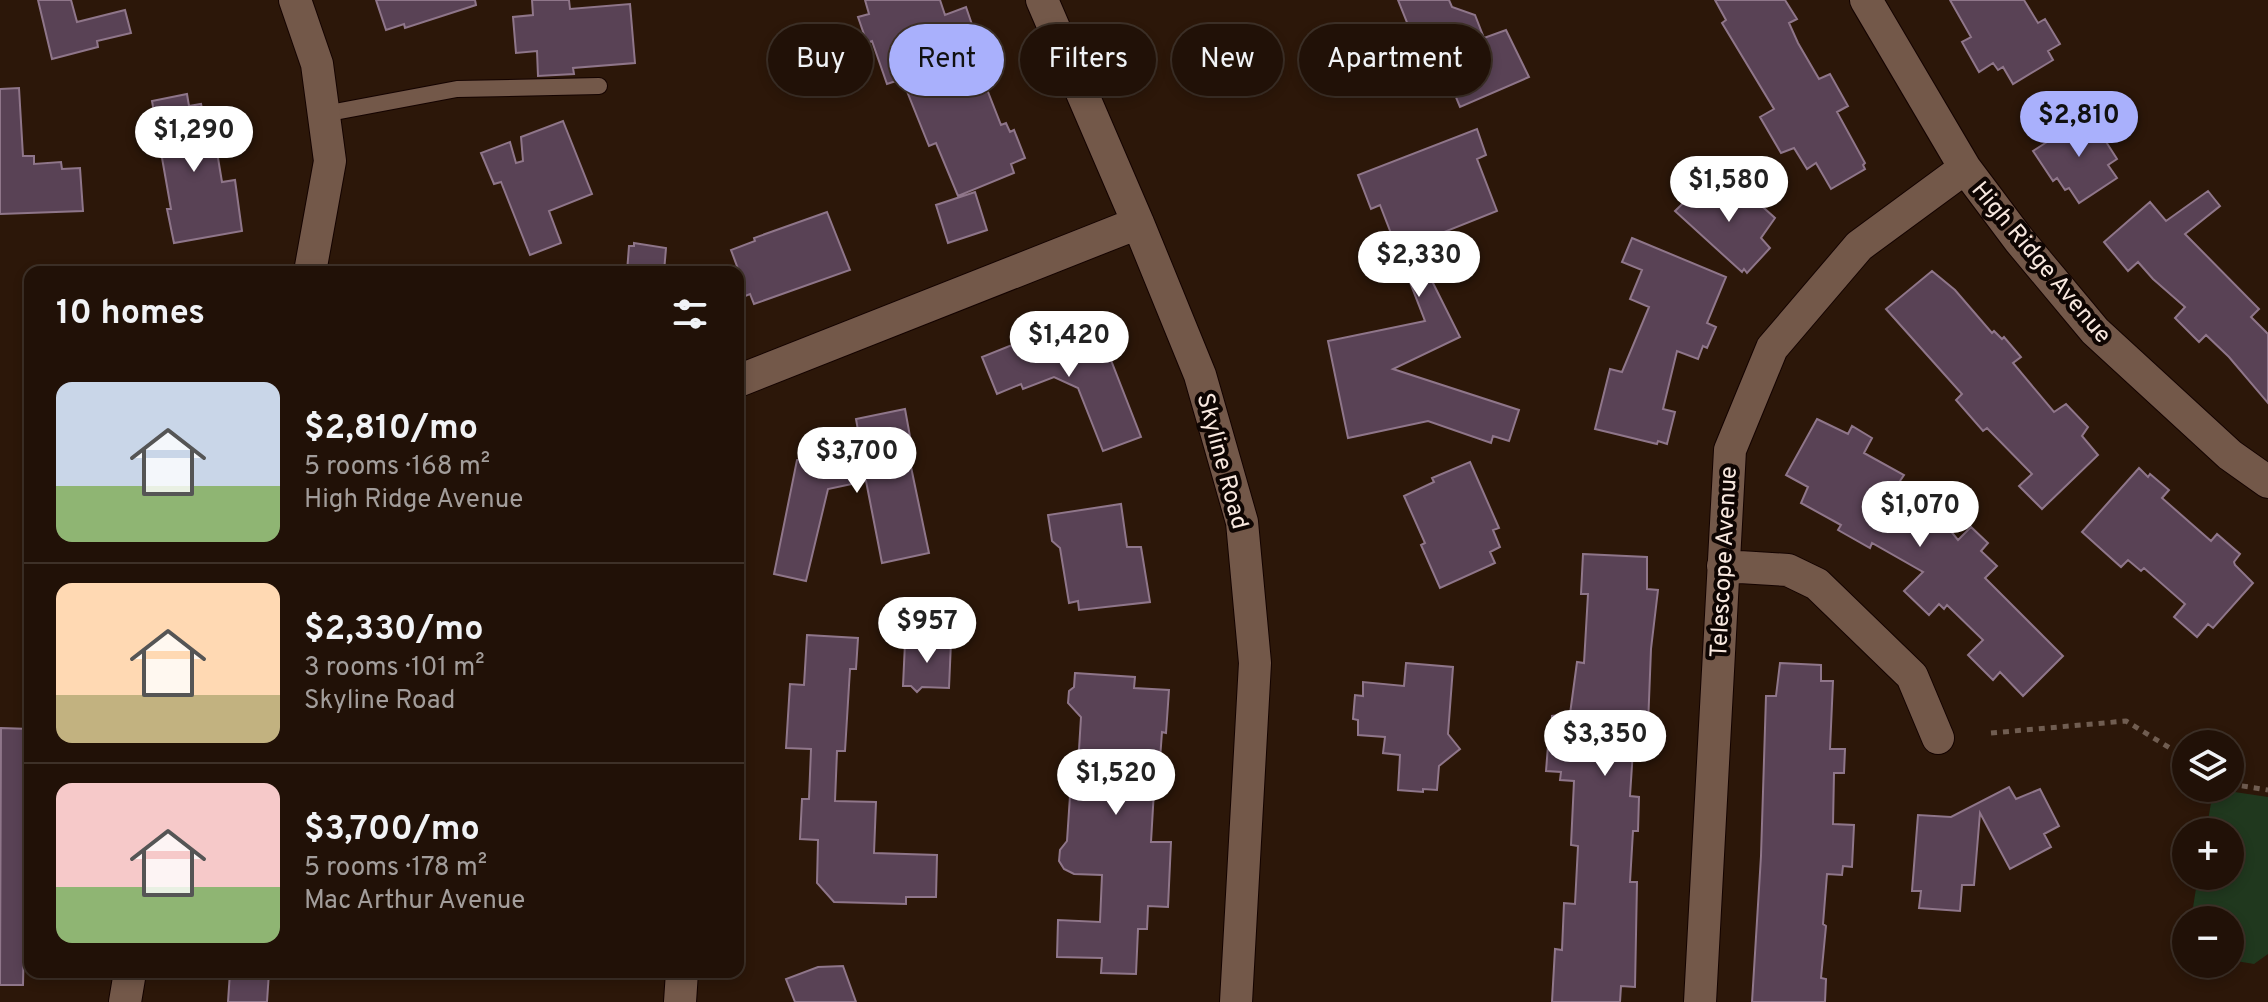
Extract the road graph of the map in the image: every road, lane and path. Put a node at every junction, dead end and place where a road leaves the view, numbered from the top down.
1 (295, 0) edge
2 (1042, 0) edge
3 (1866, 0) edge
4 (599, 86) dead end
5 (324, 114) junction
6 (1965, 168) junction
7 (1138, 223) junction
8 (312, 266) edge
9 (744, 379) edge
10 (2268, 482) edge
11 (1723, 566) junction
12 (1991, 733) dead end
13 (1938, 738) dead end
14 (2172, 749) edge
15 (2244, 786) edge
16 (2268, 790) edge
17 (129, 978) edge
18 (682, 978) edge
19 (125, 1002) edge
20 (680, 1002) edge
21 (1236, 1002) edge
22 (1700, 1002) edge

1 - 5 street
2 - 7 street, Skyline Road
3 - 6 street, High Ridge Avenue
4 - 5 lane
5 - 8 street
6 - 10 street, High Ridge Avenue
6 - 11 street, Telescope Avenue
7 - 9 street
7 - 21 street, Skyline Road
11 - 13 street
11 - 22 street, Telescope Avenue
12 - 14 path
15 - 16 path
17 - 19 street
18 - 20 street

